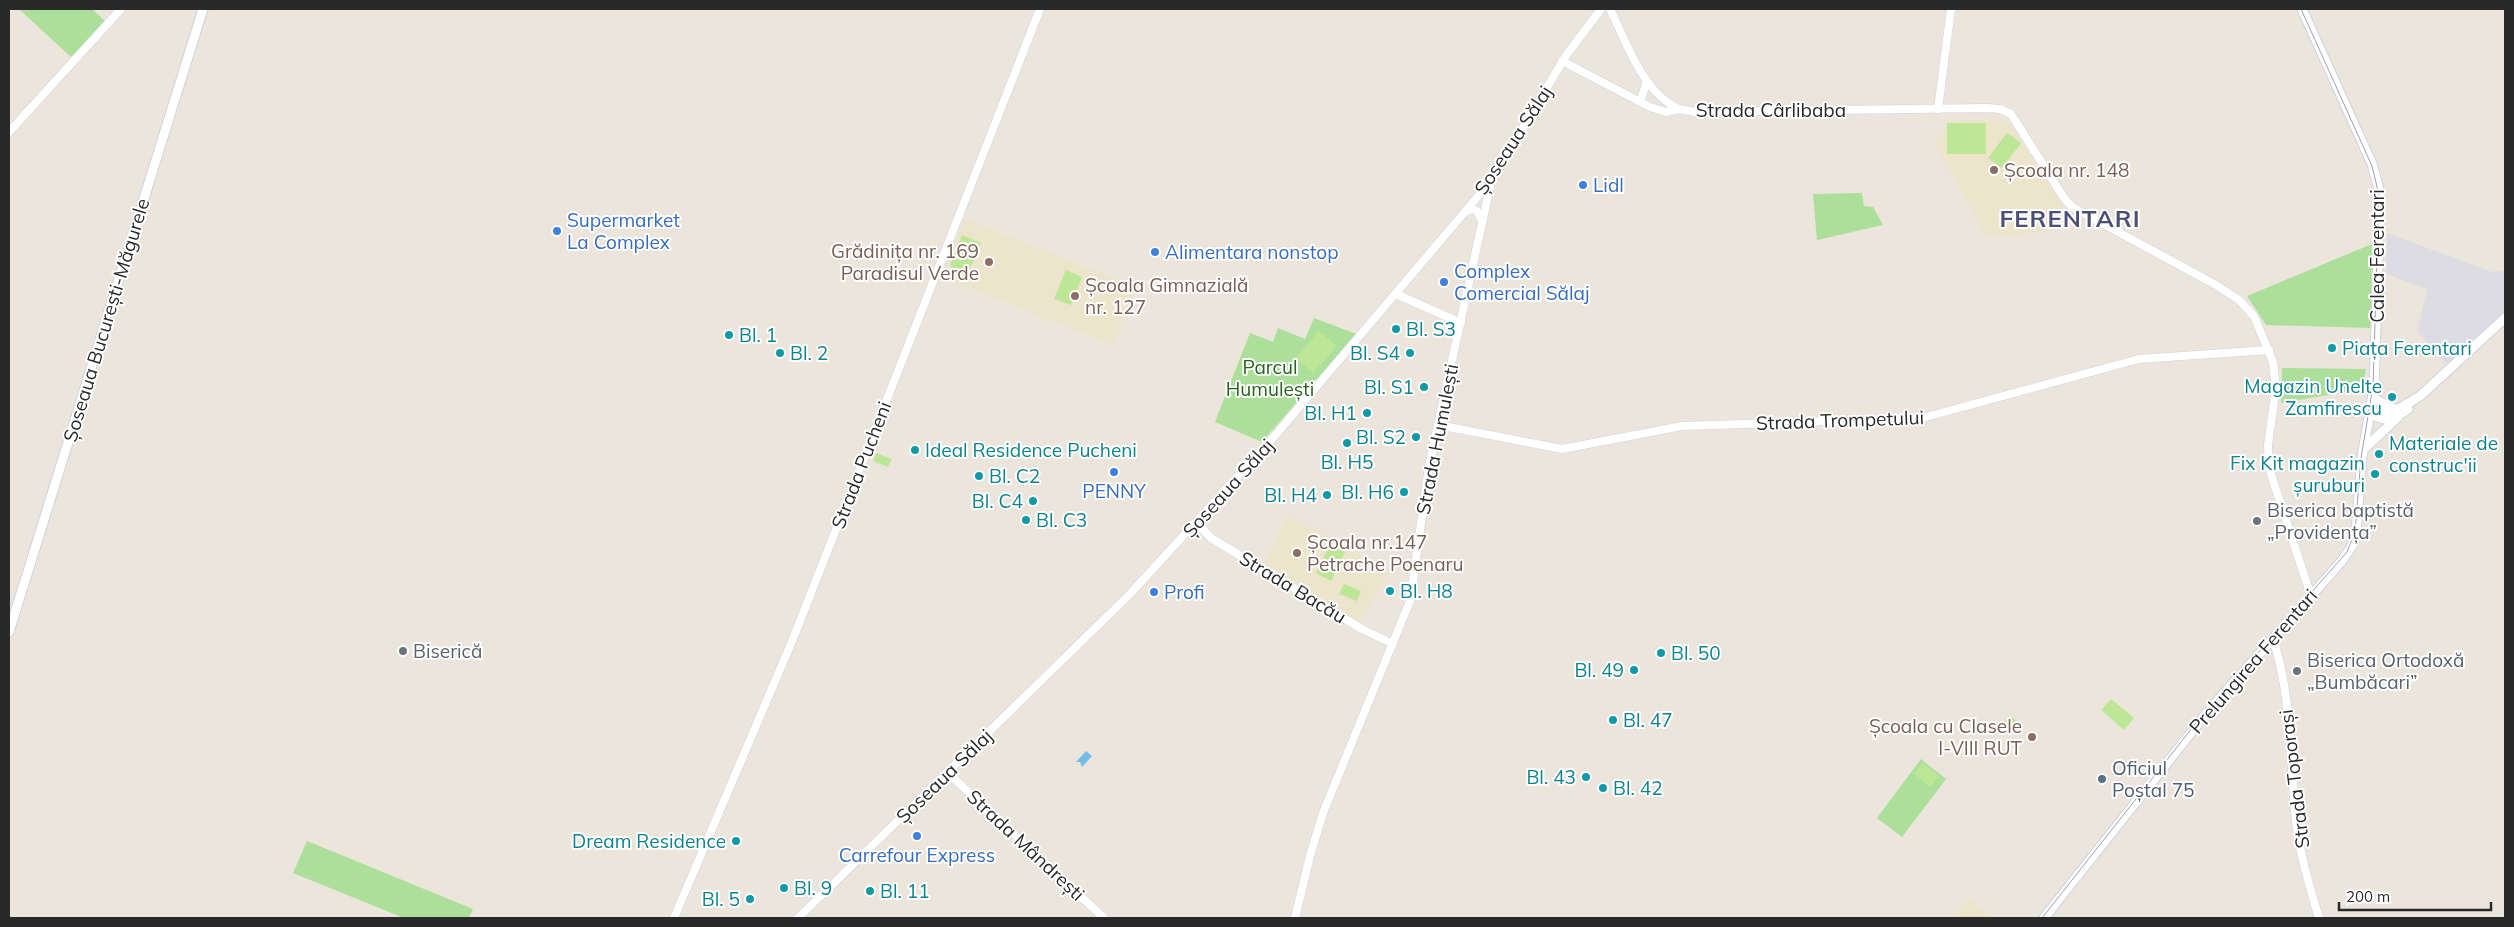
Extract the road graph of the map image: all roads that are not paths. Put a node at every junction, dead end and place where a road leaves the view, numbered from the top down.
1 (121, 9) edge
2 (203, 9) edge
3 (1040, 9) edge
4 (1601, 9) edge
5 (1610, 9) edge
6 (1951, 9) edge
7 (2302, 9) edge
8 (1562, 61) junction
9 (1647, 81) junction
10 (1640, 102) junction
11 (1679, 109) junction
12 (1938, 109) junction
13 (9, 132) edge
14 (1491, 181) junction
15 (1464, 213) junction
16 (1482, 221) junction
17 (1396, 294) junction
18 (2505, 318) edge
19 (1461, 323) junction
20 (2270, 350) junction
21 (2373, 398) junction
22 (2370, 413) junction
23 (2398, 413) junction
24 (1438, 425) junction
25 (2364, 448) junction
26 (1197, 523) junction
27 (2311, 596) junction
28 (9, 632) edge
29 (2273, 638) junction
30 (1394, 644) junction
31 (947, 772) junction
32 (674, 918) edge
33 (798, 918) edge
34 (1104, 918) edge
35 (1295, 918) edge
36 (2044, 918) edge
37 (2319, 918) edge

1 - 13 street
2 - 28 main road, Șoseaua București-Măgurele
3 - 32 street, Strada Pucheni
4 - 8 street, Șoseaua Sălaj
5 - 9 street
6 - 12 street
7 - 21 main road, Calea Ferentari
8 - 10 street, Strada Cârlibaba
8 - 14 street, Șoseaua Sălaj
9 - 10 street
9 - 11 street
10 - 11 street, Strada Cârlibaba
11 - 12 street, Strada Cârlibaba
12 - 20 street, Strada Cârlibaba
14 - 15 street, Șoseaua Sălaj
14 - 16 street, Strada Humulești
15 - 16 street
15 - 17 street, Șoseaua Sălaj
16 - 19 street, Strada Humulești
17 - 19 street
17 - 26 street, Șoseaua Sălaj
18 - 23 main road
19 - 24 street, Strada Humulești
20 - 24 street, Strada Trompetului
20 - 27 street
21 - 22 main road, Prelungirea Ferentari
21 - 23 main road
22 - 23 main road
22 - 25 main road, Prelungirea Ferentari
23 - 25 main road
24 - 30 street, Strada Humulești
25 - 27 main road, Prelungirea Ferentari
26 - 30 street, Strada Bacău
26 - 31 street, Șoseaua Sălaj
27 - 29 main road, Prelungirea Ferentari
29 - 36 main road, Prelungirea Ferentari
29 - 37 street, Strada Toporași
30 - 35 street, Strada Humulești
31 - 33 street, Șoseaua Sălaj
31 - 34 street, Strada Mândrești

